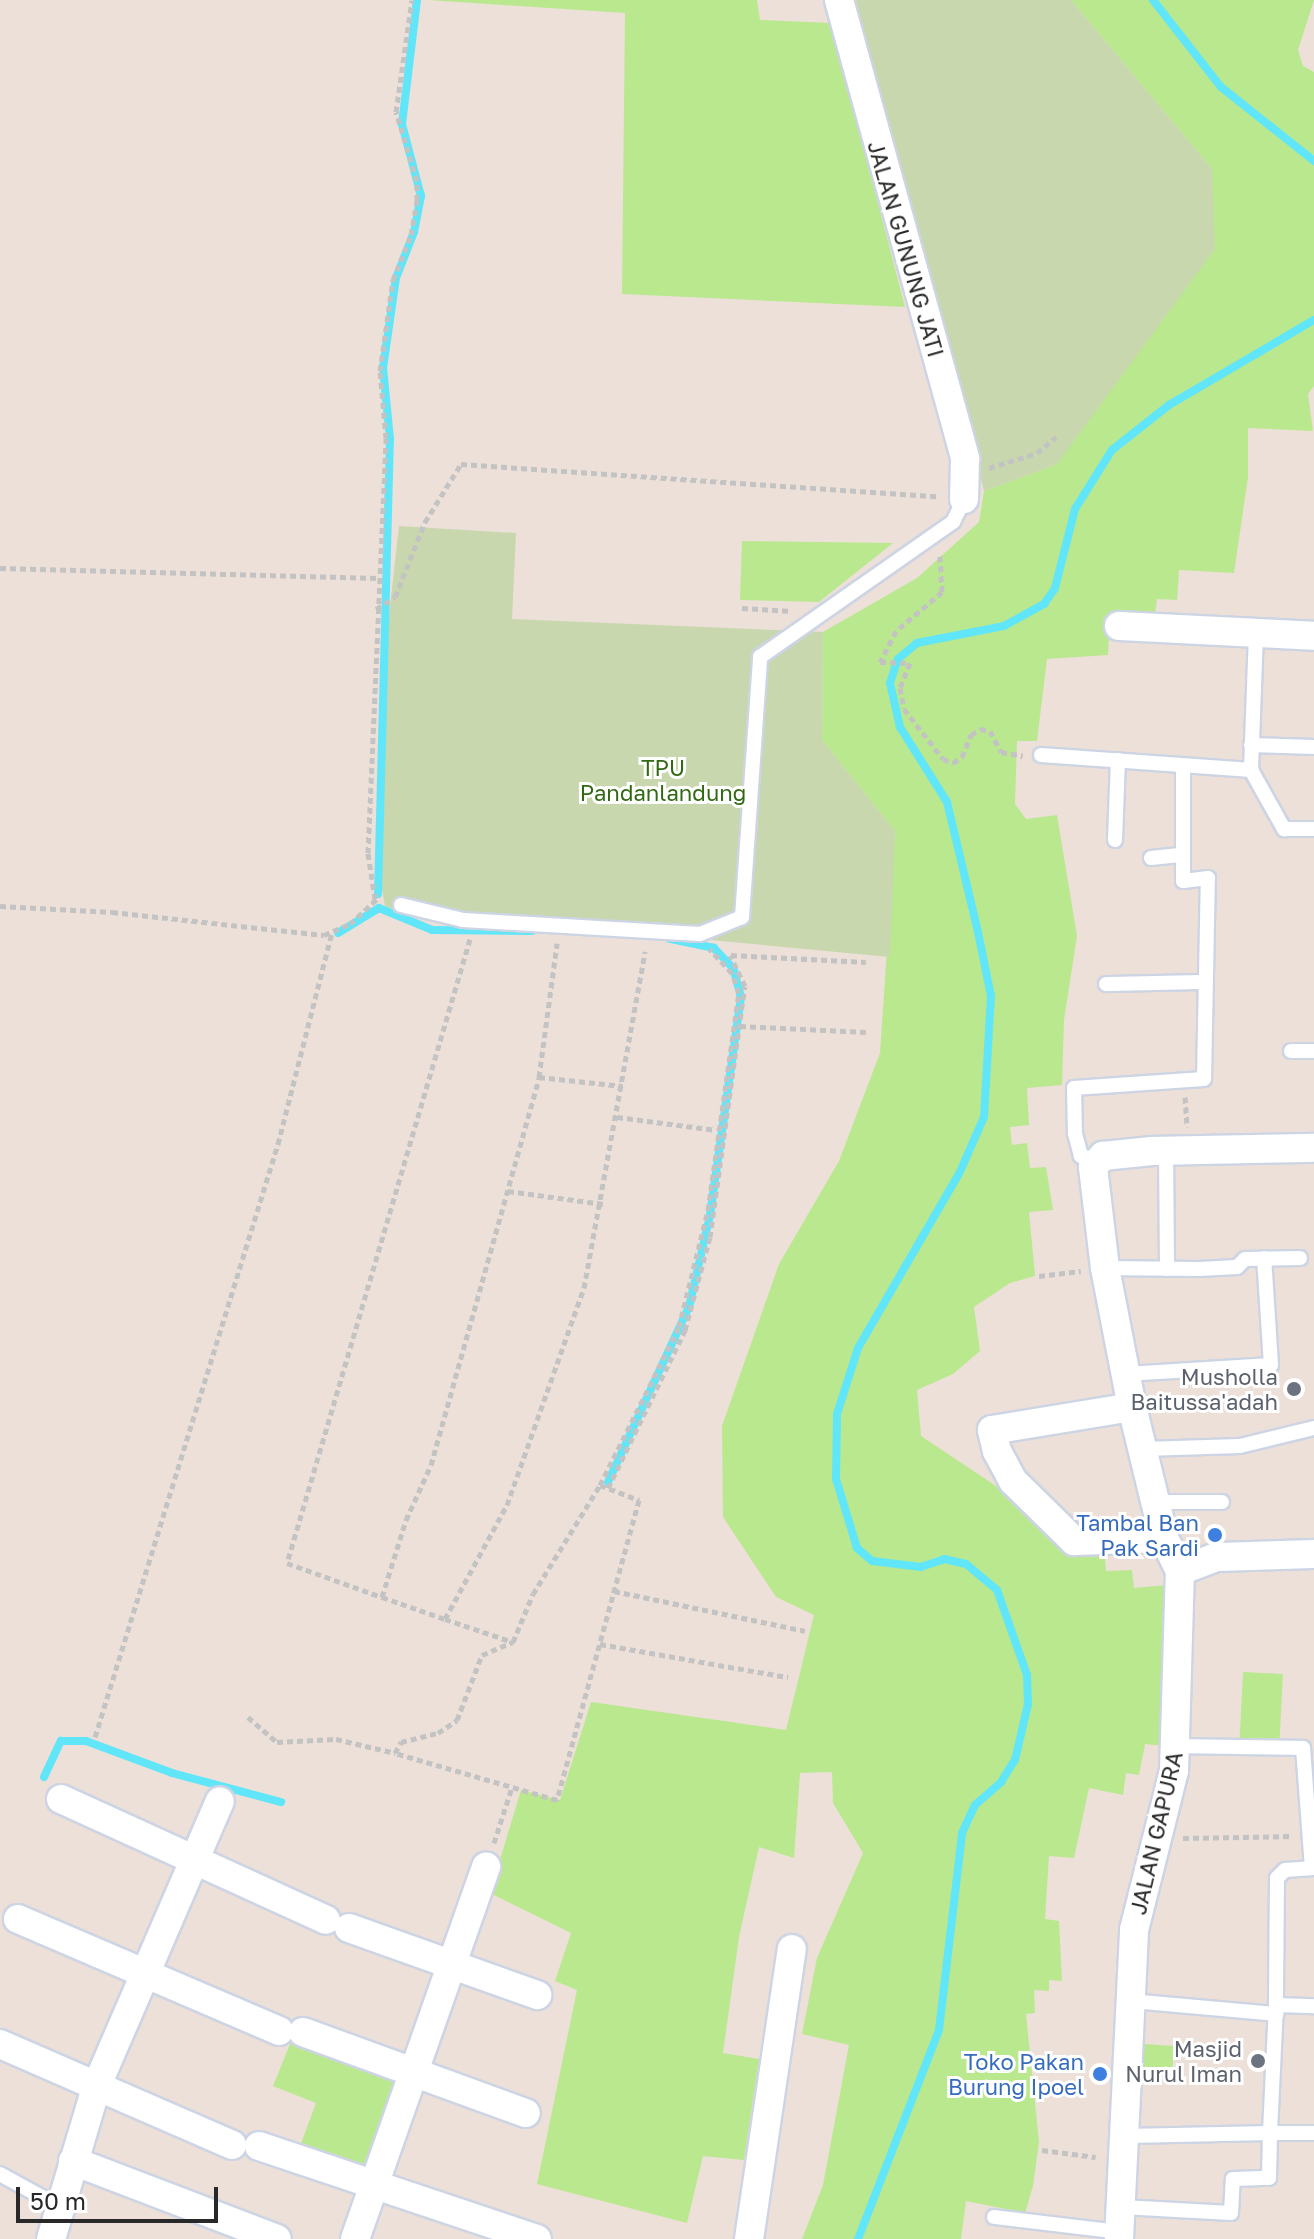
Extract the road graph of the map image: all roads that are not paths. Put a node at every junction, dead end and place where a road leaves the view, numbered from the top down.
1 (839, 0) edge
2 (964, 487) joint
3 (1119, 626) dead end
4 (1256, 633) junction
5 (1314, 636) edge
6 (1251, 745) junction
7 (1314, 747) edge
8 (1041, 755) road end
9 (1118, 760) junction
10 (1183, 769) junction
11 (1251, 770) junction
12 (1314, 829) edge
13 (1115, 840) dead end
14 (1182, 855) junction
15 (1151, 858) dead end
16 (401, 905) road end
17 (1204, 982) junction
18 (1106, 984) dead end
19 (1291, 1051) dead end
20 (1314, 1051) edge
21 (1314, 1148) edge
22 (1177, 1150) junction
23 (1095, 1160) junction
24 (1264, 1258) junction
25 (1300, 1258) dead end
26 (1105, 1268) junction
27 (1167, 1269) junction
28 (1126, 1374) junction
29 (1132, 1407) junction
30 (1314, 1428) edge
31 (1143, 1449) junction
32 (1156, 1502) junction
33 (1222, 1502) dead end
34 (1164, 1538) junction
35 (1314, 1554) edge
36 (1180, 1571) junction
37 (1177, 1746) junction
38 (61, 1799) dead end
39 (220, 1801) dead end
40 (196, 1865) junction
41 (486, 1866) road end
42 (1313, 1868) edge
43 (18, 1919) dead end
44 (792, 1949) dead end
45 (454, 1965) junction
46 (146, 1977) junction
47 (537, 1995) dead end
48 (1131, 2001) junction
49 (1314, 2006) edge
50 (1276, 2009) junction
51 (0, 2044) edge
52 (416, 2072) junction
53 (97, 2085) junction
54 (526, 2113) dead end
55 (1270, 2133) junction
56 (1314, 2133) edge
57 (1126, 2148) junction
58 (73, 2161) junction
59 (0, 2174) edge
60 (375, 2184) junction
61 (60, 2207) junction
62 (994, 2217) dead end
63 (1121, 2226) edge
64 (51, 2239) edge
65 (277, 2239) edge
66 (355, 2239) edge
67 (537, 2239) edge
68 (749, 2239) edge

1 - 2 street, JALAN GUNUNG JATI
2 - 16 lane
3 - 4 street
4 - 5 street
4 - 6 lane
6 - 7 lane
6 - 11 lane
8 - 9 lane
9 - 10 lane
9 - 13 lane
10 - 11 lane
10 - 14 lane
11 - 12 lane
14 - 15 lane
14 - 17 lane
17 - 18 lane
17 - 23 lane
19 - 20 lane
21 - 22 street
22 - 23 street
22 - 27 lane
23 - 26 street
24 - 25 lane
24 - 27 lane
24 - 28 lane
26 - 27 lane
26 - 28 street
28 - 29 street
29 - 31 street
29 - 34 street
30 - 31 lane
31 - 32 street
32 - 33 lane
32 - 34 street
34 - 36 street
35 - 36 street
36 - 37 street, JALAN GAPURA
37 - 42 lane
37 - 48 street, JALAN GAPURA
38 - 40 street
39 - 40 street
40 - 45 street
40 - 46 street
41 - 45 street
42 - 50 lane
43 - 46 street
44 - 68 street
45 - 47 street
45 - 52 street
46 - 52 street
46 - 53 street
48 - 50 lane
48 - 57 street, JALAN GAPURA
49 - 50 lane
50 - 55 lane
51 - 53 street
52 - 54 street
52 - 60 street
53 - 58 street
53 - 60 street
55 - 56 lane
55 - 57 lane
55 - 63 lane
57 - 63 street, JALAN GAPURA
58 - 61 street
58 - 65 street
59 - 61 lane
60 - 66 street
60 - 67 street
61 - 64 street
62 - 63 lane

